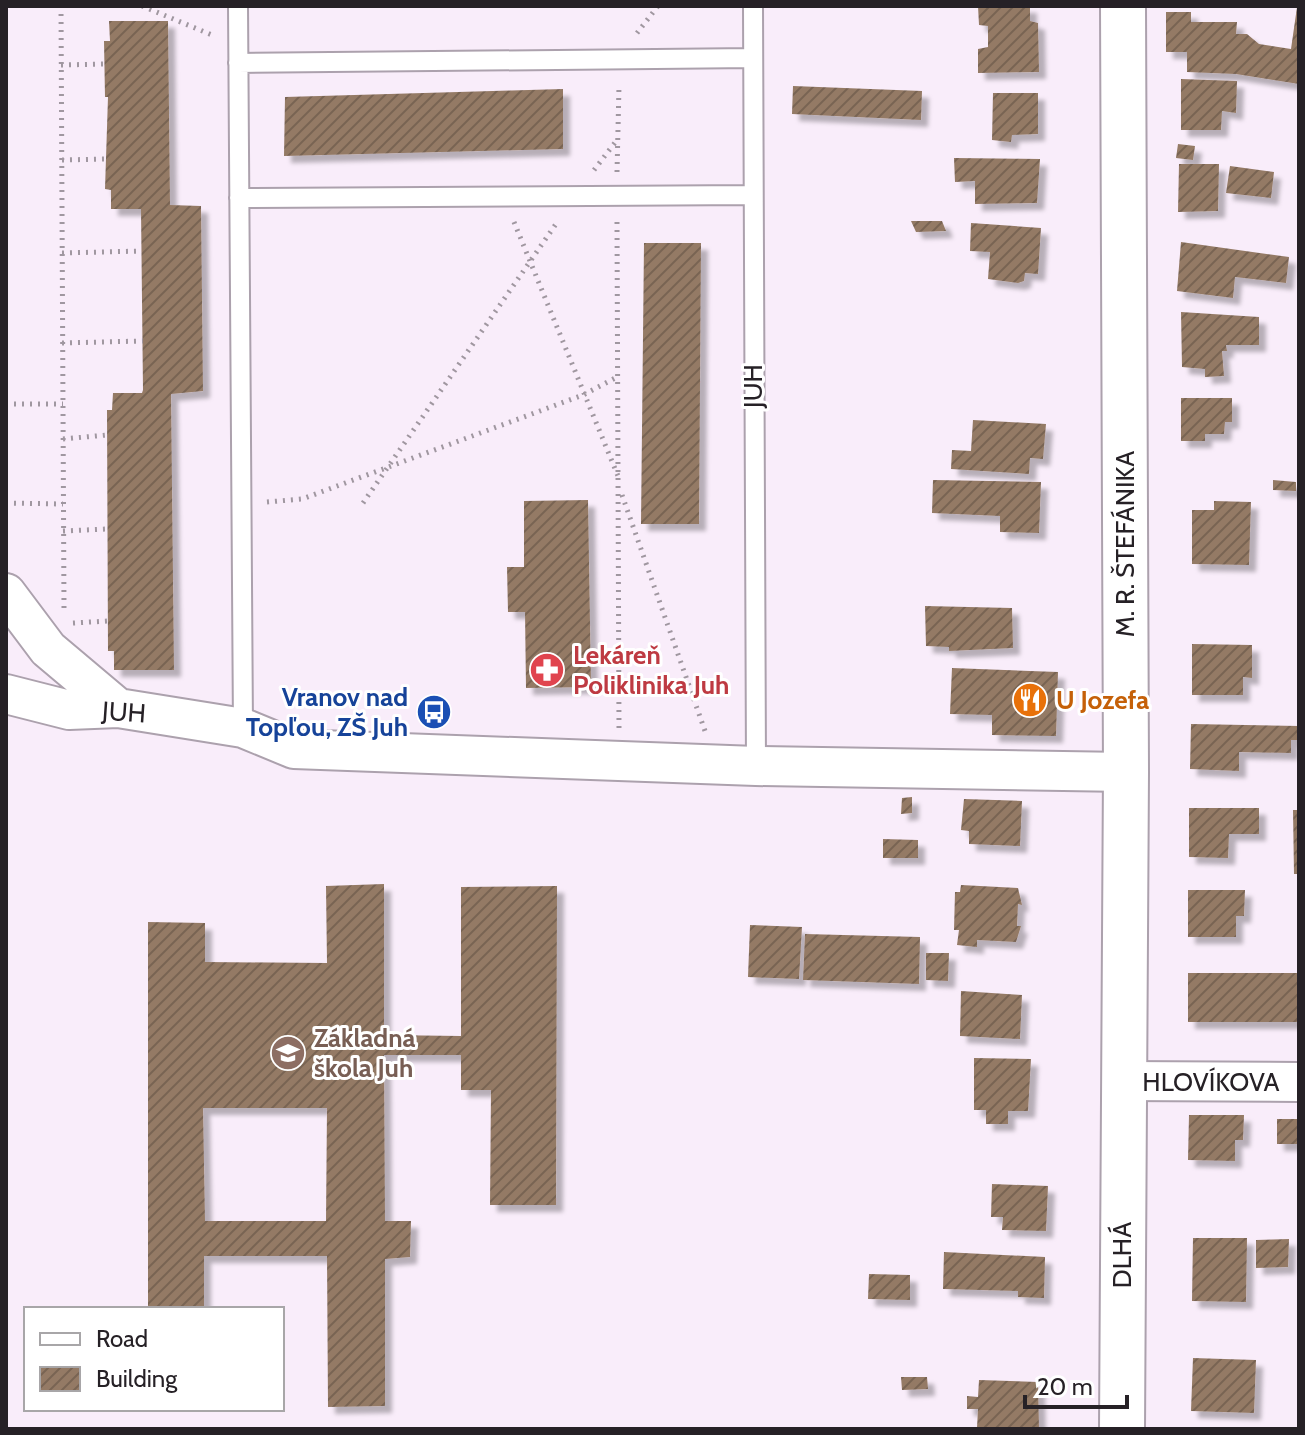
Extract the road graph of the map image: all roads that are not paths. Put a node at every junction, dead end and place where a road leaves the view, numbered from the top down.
1 (238, 6) edge
2 (753, 6) edge
3 (1123, 6) edge
4 (238, 54) junction
5 (753, 58) junction
6 (752, 195) junction
7 (239, 198) junction
8 (6, 593) edge
9 (6, 694) edge
10 (118, 708) junction
11 (243, 728) junction
12 (739, 765) junction
13 (1126, 772) junction
14 (1123, 1081) junction
15 (1299, 1082) edge
16 (1122, 1429) edge

1 - 4 lane
2 - 5 lane, JUH
3 - 13 street, M. R. ŠTEFÁNIKA
4 - 5 lane
4 - 7 lane
5 - 6 lane, JUH
6 - 7 lane
6 - 12 lane, JUH
7 - 11 lane
8 - 10 street
9 - 10 street, JUH
10 - 11 street, JUH
11 - 12 street, JUH
12 - 13 street, JUH
13 - 14 street, M. R. ŠTEFÁNIKA
14 - 15 street, HLOVÍKOVA
14 - 16 street, DLHÁ

